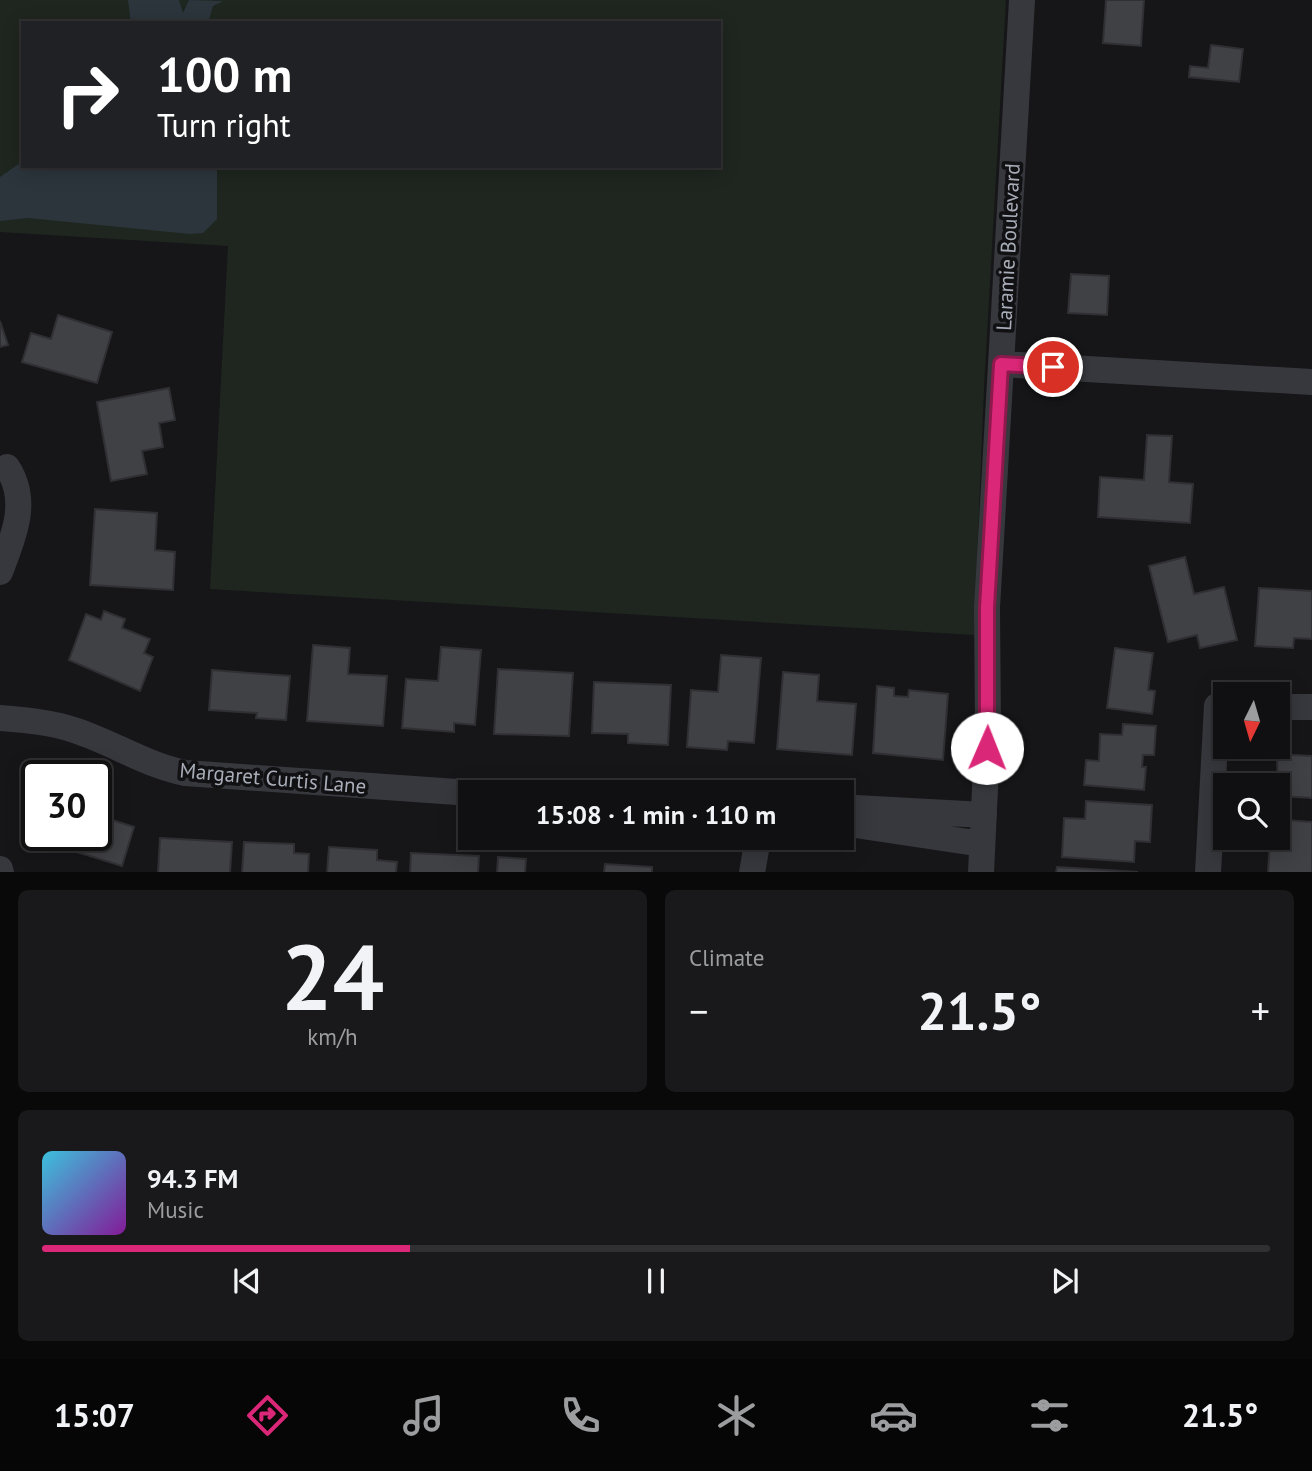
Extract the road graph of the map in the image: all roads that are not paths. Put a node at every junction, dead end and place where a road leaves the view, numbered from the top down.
1 (1022, 0) edge
2 (1001, 364) junction
3 (1312, 382) edge
4 (7, 467) dead end
5 (0, 572) edge
6 (1290, 707) edge
7 (1312, 707) edge
8 (0, 718) edge
9 (1217, 760) edge
10 (458, 792) edge
11 (854, 808) edge
12 (984, 815) junction
13 (854, 825) edge
14 (982, 844) junction
15 (756, 850) edge
16 (752, 872) edge
17 (981, 872) edge
18 (1208, 872) edge

1 - 2 street, Laramie Boulevard
2 - 3 street
2 - 12 street, Laramie Boulevard
4 - 5 street
6 - 7 street
8 - 10 street, Margaret Curtis Lane
9 - 18 street
11 - 12 street
12 - 14 street, Laramie Boulevard
13 - 14 street
14 - 17 street, Laramie Boulevard
15 - 16 street

